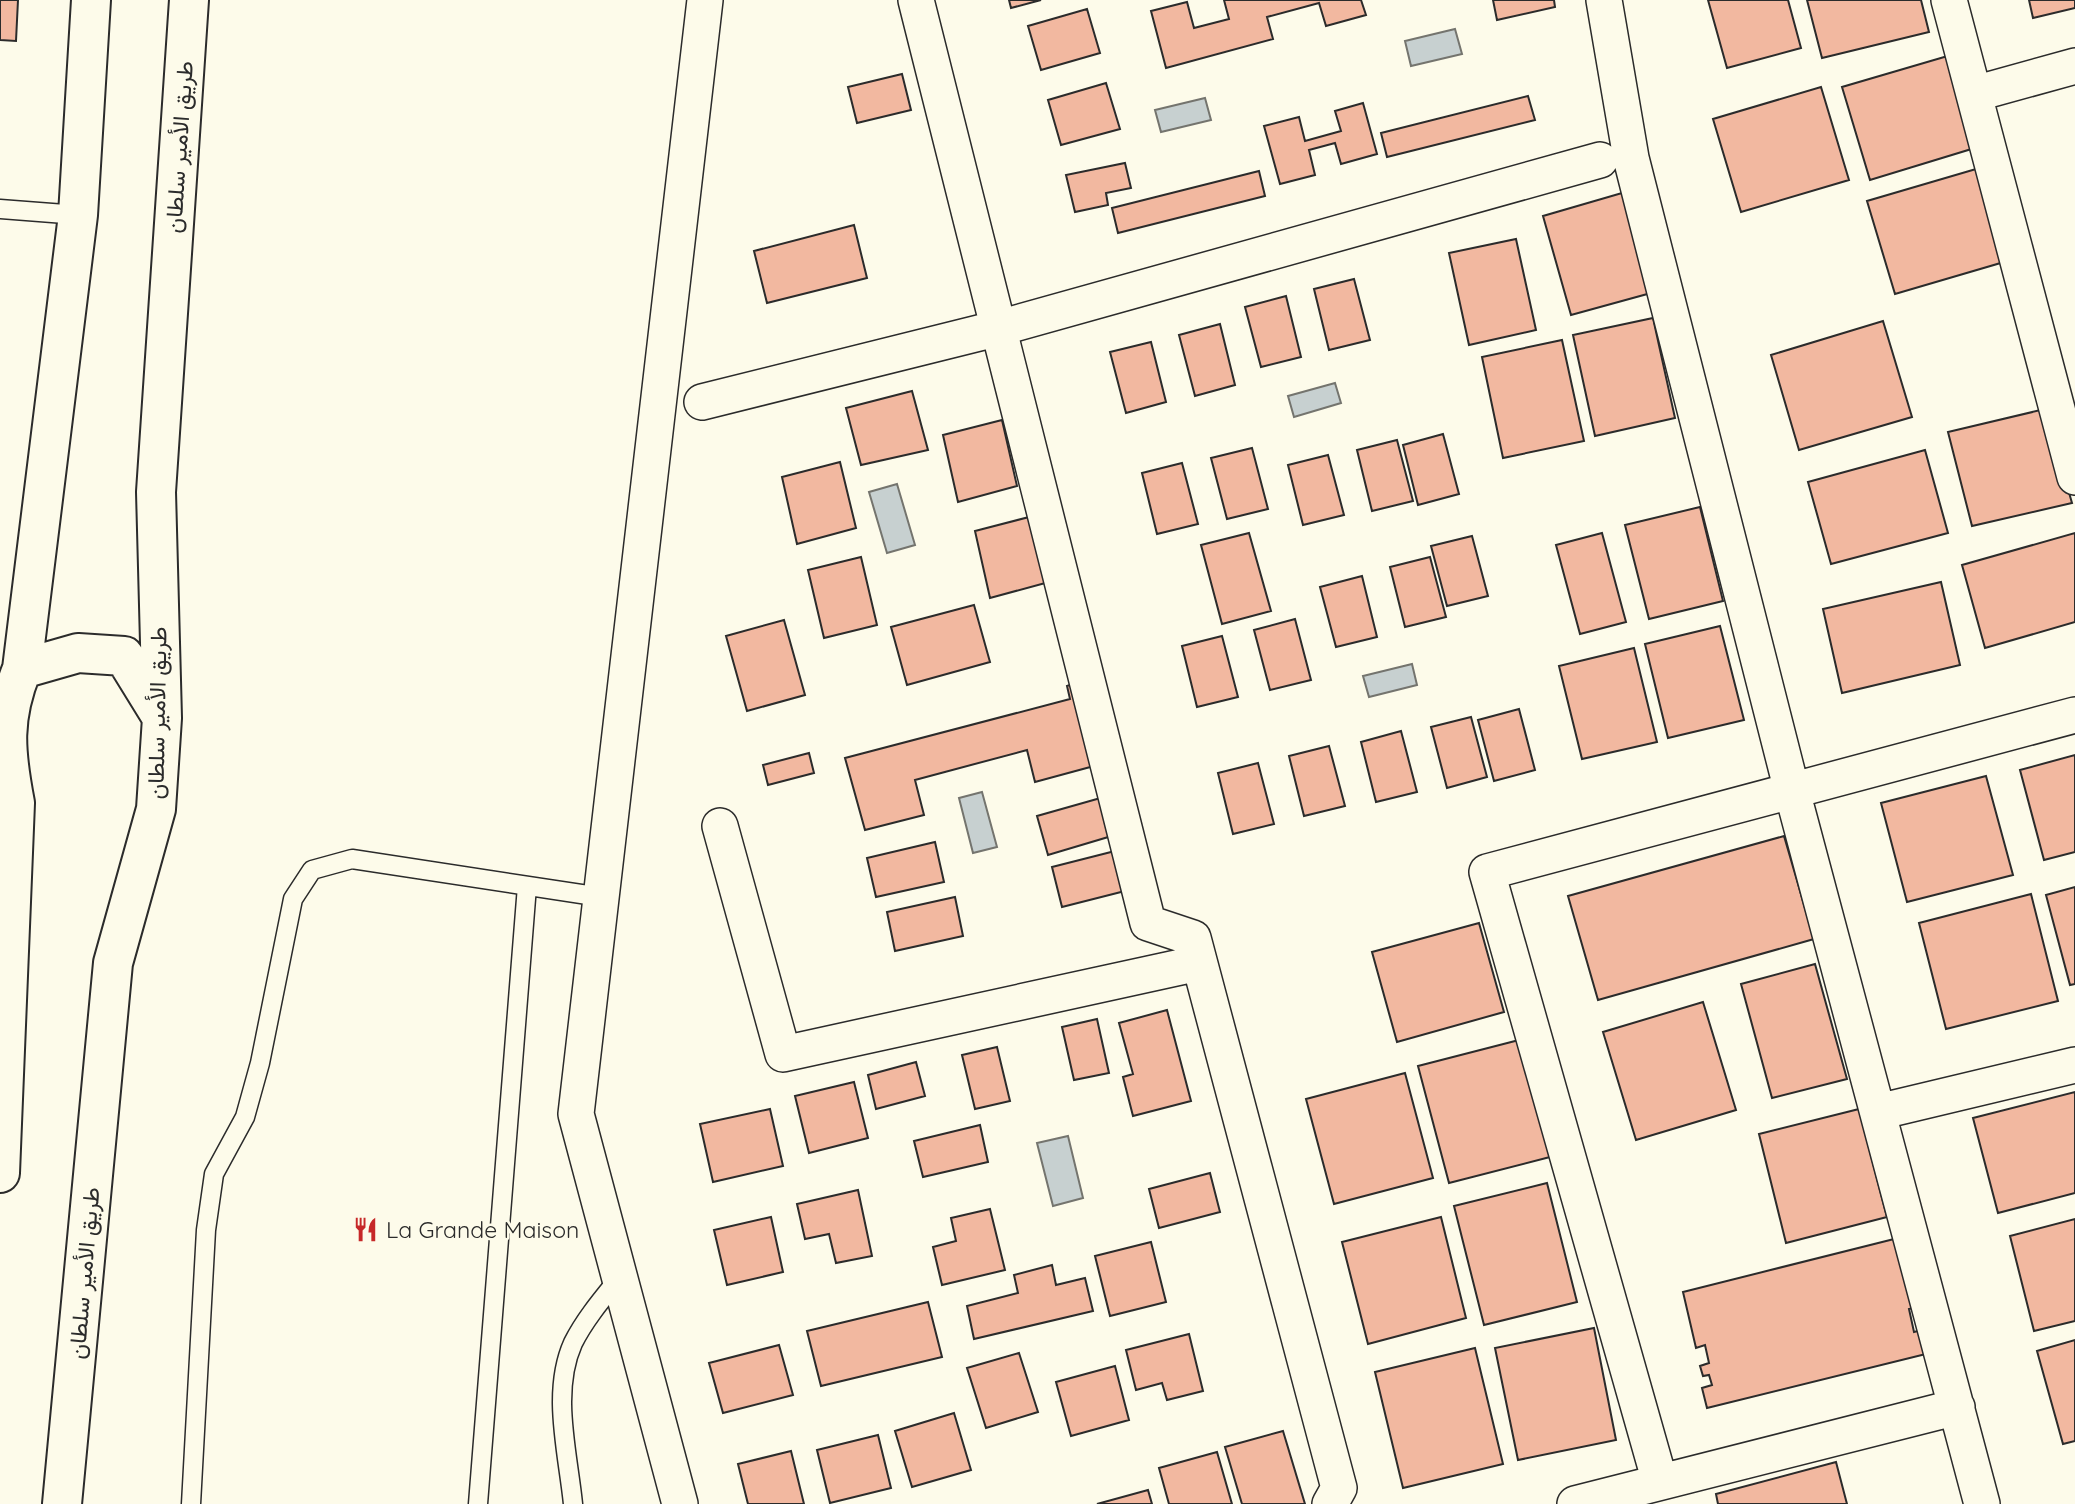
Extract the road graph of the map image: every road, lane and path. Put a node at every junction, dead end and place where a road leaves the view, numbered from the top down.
1 (91, 0) edge
2 (189, 0) edge
3 (705, 0) edge
4 (916, 0) edge
5 (1604, 0) edge
6 (1949, 0) edge
7 (2075, 66) edge
8 (1974, 94) junction
9 (1600, 160) dead end
10 (0, 209) edge
11 (78, 215) junction
12 (999, 328) junction
13 (2061, 370) edge
14 (702, 401) dead end
15 (2075, 477) edge
16 (11, 671) edge
17 (2075, 715) edge
18 (162, 718) junction
19 (1792, 791) junction
20 (7, 801) edge
21 (720, 826) dead end
22 (527, 886) junction
23 (601, 897) junction
24 (1199, 963) junction
25 (2075, 1065) edge
26 (1878, 1112) junction
27 (0, 1173) edge
28 (620, 1277) junction
29 (1956, 1407) junction
30 (1660, 1482) junction
31 (62, 1504) edge
32 (191, 1504) edge
33 (478, 1504) edge
34 (573, 1504) edge
35 (680, 1504) edge
36 (1330, 1504) edge
37 (1575, 1504) edge
38 (1982, 1504) edge

1 - 11 main road
2 - 18 main road, طريق الأمير سلطان
3 - 23 street
4 - 12 street
5 - 19 street
6 - 8 street
7 - 8 street
8 - 13 street
9 - 12 street
10 - 11 lane
11 - 16 main road
12 - 14 street
12 - 24 street
13 - 15 street
16 - 18 main road
16 - 20 main road
17 - 19 street
18 - 31 main road, طريق الأمير سلطان
19 - 26 street
19 - 30 street
20 - 27 main road
21 - 24 street
22 - 23 lane
22 - 32 lane
22 - 33 lane
23 - 28 street
24 - 36 street
25 - 26 street
26 - 29 street
28 - 34 lane
28 - 35 street
29 - 30 street
29 - 38 street
30 - 37 street

